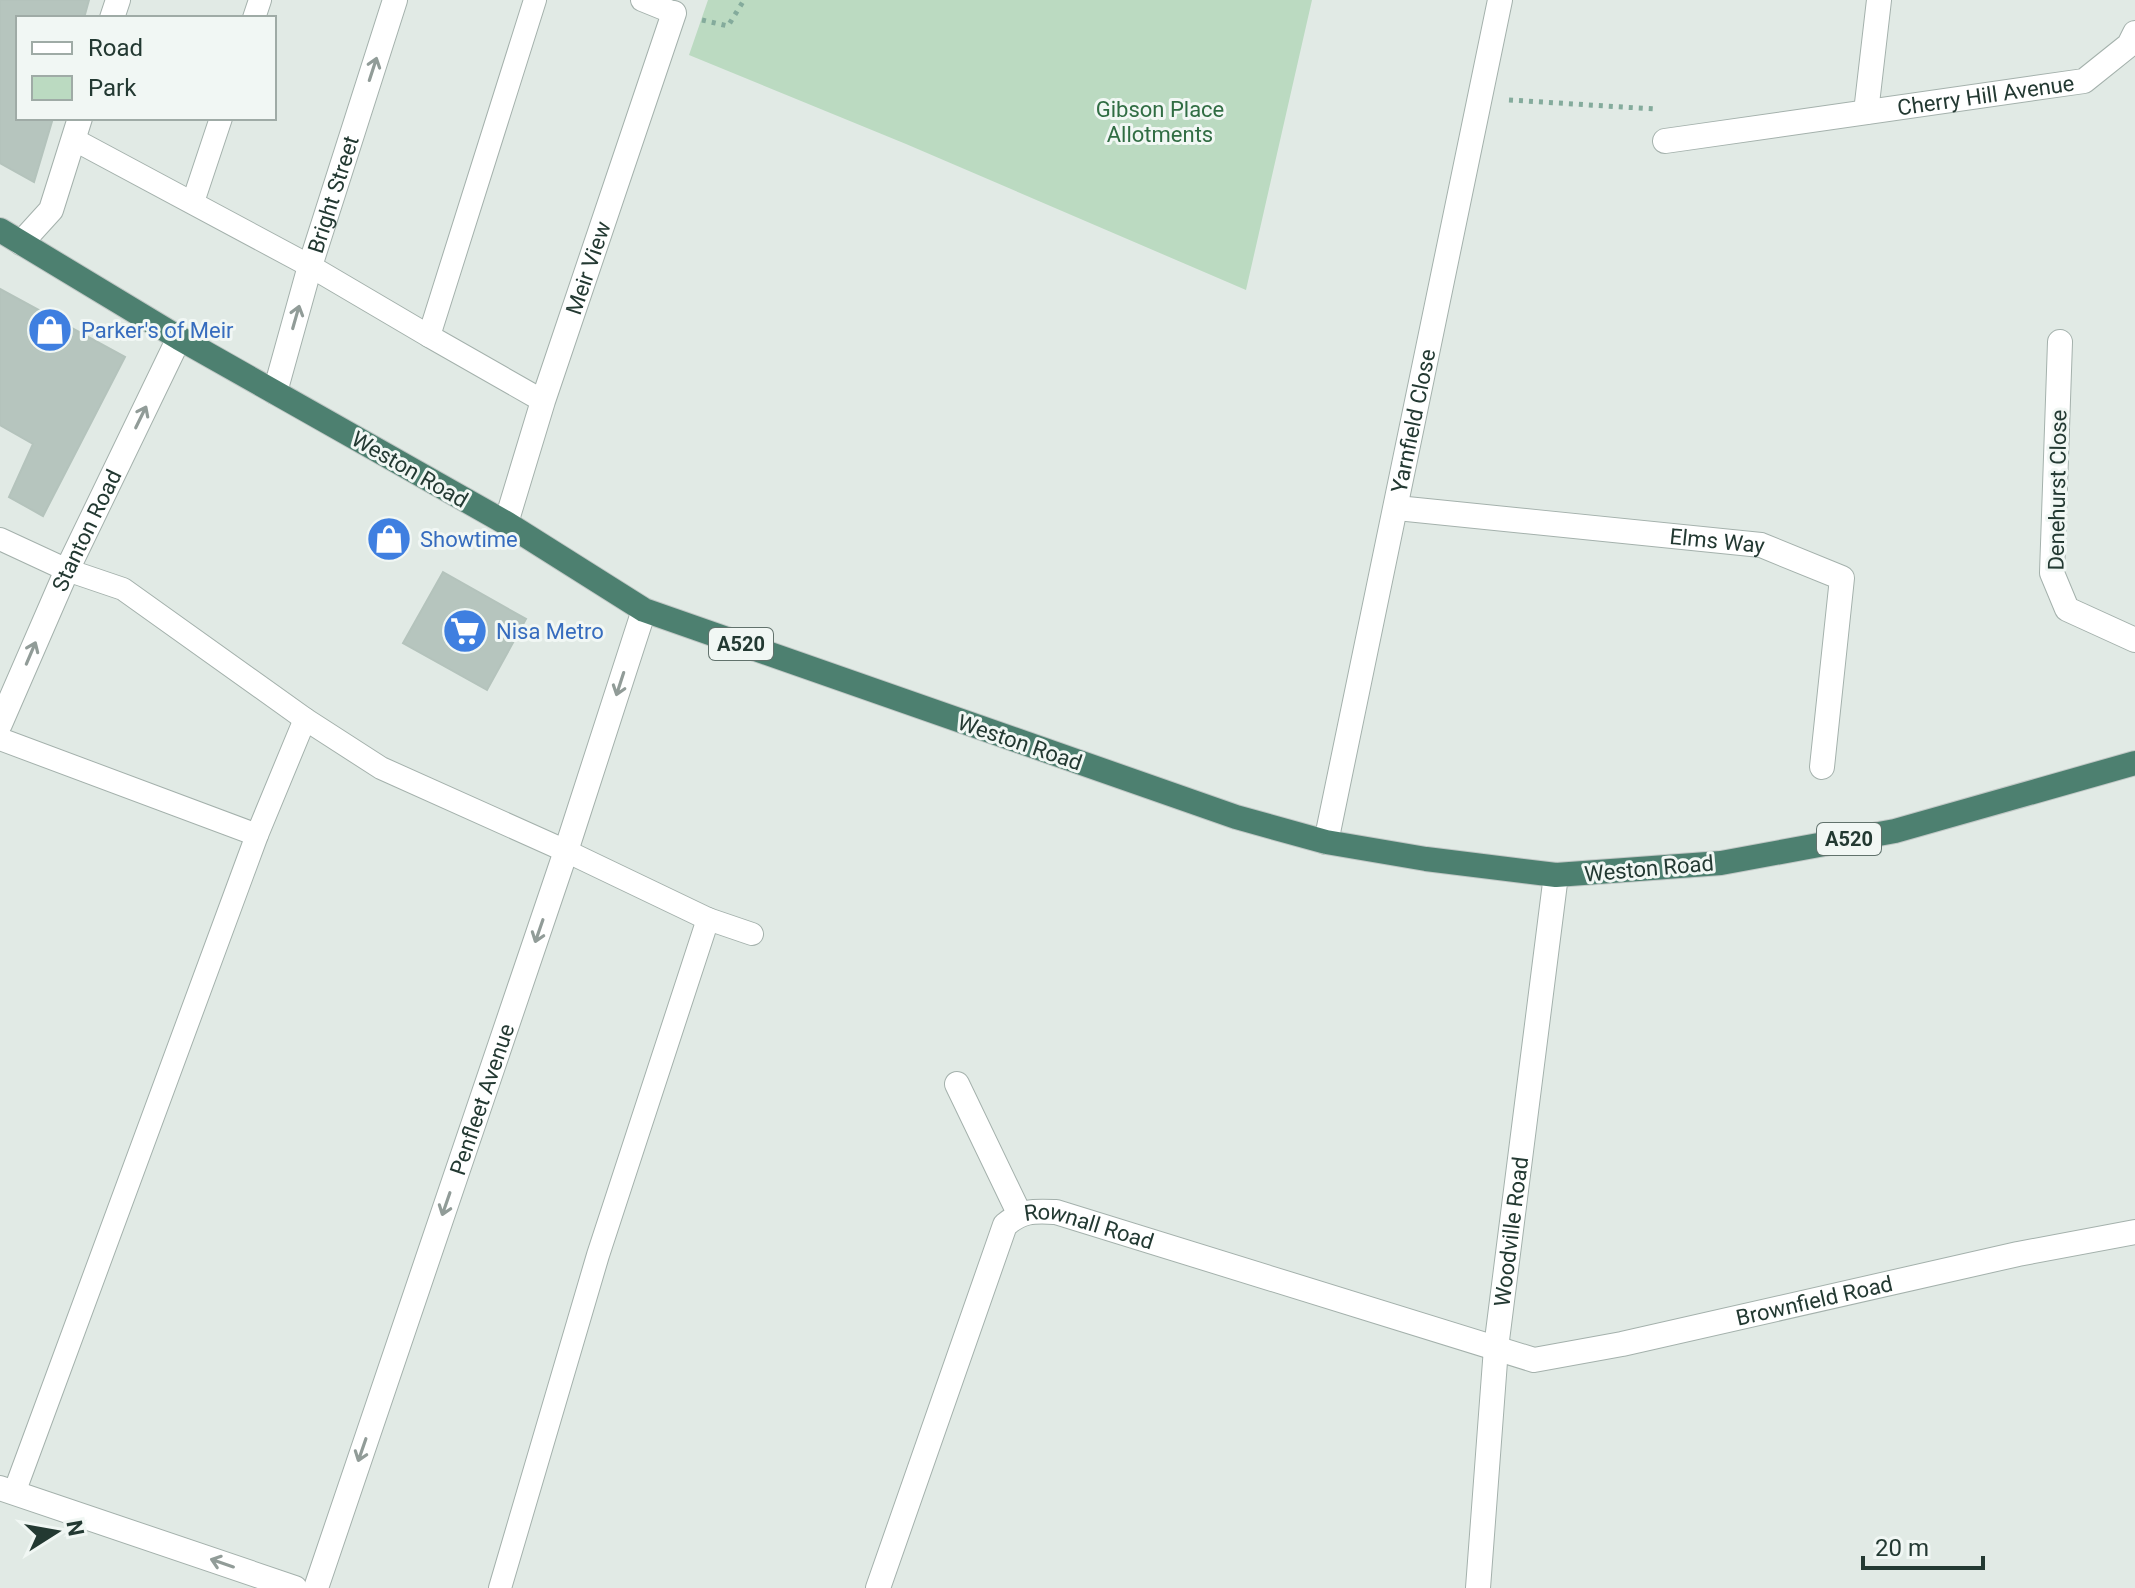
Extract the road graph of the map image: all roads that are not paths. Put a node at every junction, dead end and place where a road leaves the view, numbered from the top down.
1 (395, 0) edge
2 (535, 0) edge
3 (642, 0) edge
4 (1500, 0) edge
5 (1879, 0) edge
6 (674, 13) joint
7 (2135, 33) edge
8 (1866, 112) junction
9 (220, 120) edge
10 (77, 128) edge
11 (1665, 141) road end
12 (193, 202) junction
13 (0, 230) edge
14 (21, 243) junction
15 (310, 266) junction
16 (429, 336) junction
17 (179, 338) junction
18 (2060, 342) dead end
19 (275, 392) junction
20 (543, 401) junction
21 (1397, 508) junction
22 (506, 523) junction
23 (0, 539) edge
24 (67, 570) junction
25 (644, 610) junction
26 (2135, 640) edge
27 (305, 719) junction
28 (0, 724) edge
29 (0, 739) edge
30 (2135, 763) edge
31 (1822, 767) dead end
32 (257, 835) junction
33 (1326, 842) junction
34 (566, 851) junction
35 (1556, 875) junction
36 (708, 919) junction
37 (752, 934) dead end
38 (957, 1084) dead end
39 (1019, 1213) junction
40 (2135, 1232) edge
41 (1496, 1348) junction
42 (7, 1490) edge
43 (295, 1588) edge
44 (316, 1588) edge
45 (500, 1588) edge
46 (878, 1588) edge
47 (1478, 1588) edge

15 -> 1 street, Bright Street
2 - 16 lane
3 - 6 lane
4 - 21 street, Yarnfield Close
5 - 8 street, Cherry Hill Avenue
6 - 20 street, Meir View
7 - 8 street, Cherry Hill Avenue
8 - 11 street, Cherry Hill Avenue
9 - 12 lane
10 - 12 lane
10 - 14 street
12 - 15 lane
13 - 14 highway, Weston Road / A520
14 - 17 highway, Weston Road / A520
15 - 16 lane
19 -> 15 street, Bright Street
16 - 20 lane
17 - 19 highway, Weston Road / A520
24 -> 17 street, Stanton Road
18 - 26 street, Denehurst Close
19 - 22 highway, Weston Road / A520
20 - 22 street, Meir View
21 - 31 street, Elms Way
21 - 33 street, Yarnfield Close
22 - 25 highway, Weston Road / A520
23 - 24 lane
24 - 27 lane
28 -> 24 street, Stanton Road
25 - 33 highway, Weston Road / A520
25 -> 34 street, Penfleet Avenue
27 - 32 lane
27 - 34 lane
29 - 32 lane
30 - 35 highway, Weston Road / A520
32 - 42 lane
33 - 35 highway, Weston Road / A520
34 - 36 lane
34 -> 44 street, Penfleet Avenue
35 - 41 street, Woodville Road
36 - 37 lane
36 - 45 lane
38 - 39 street
39 - 41 street, Rownall Road
39 - 46 street, Rownall Road
40 - 41 street, Brownfield Road
41 - 47 street, Woodville Road
43 -> 42 street

